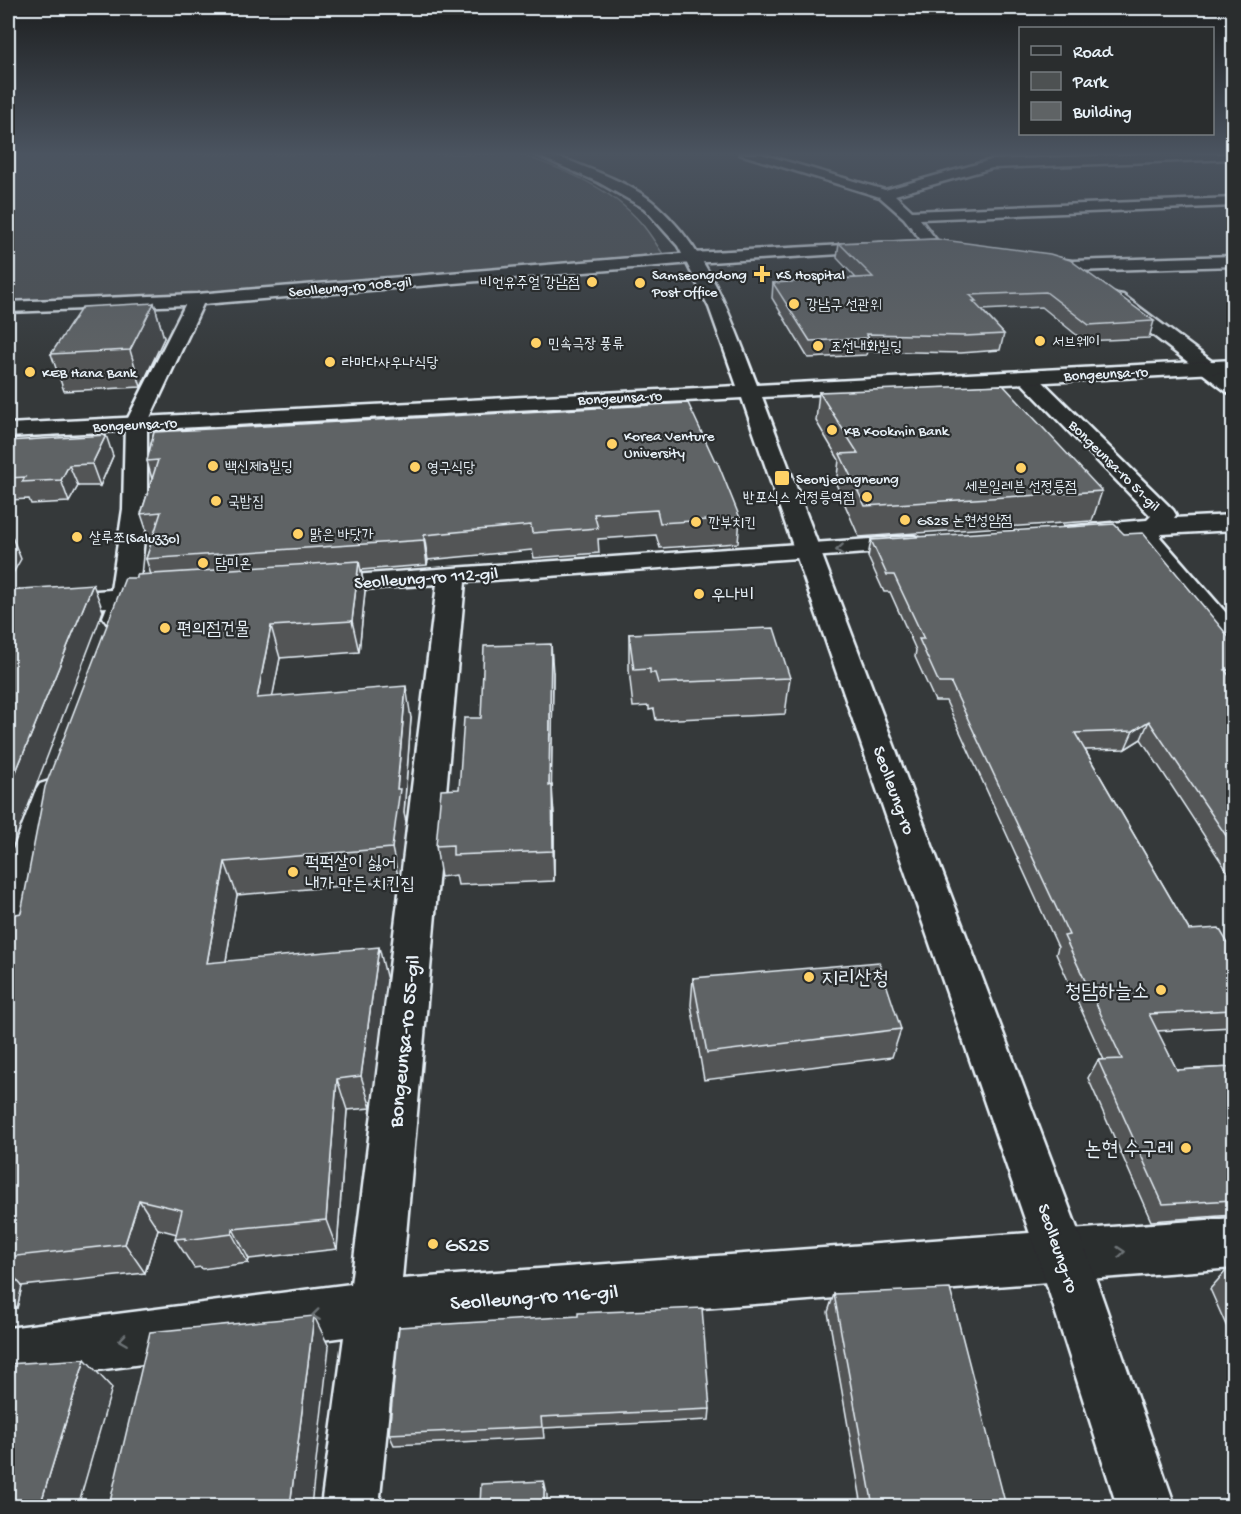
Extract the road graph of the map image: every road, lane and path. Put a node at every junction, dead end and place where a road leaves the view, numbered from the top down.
1 (667, 225) edge
2 (918, 225) edge
3 (1014, 257) edge
4 (692, 258) junction
5 (1233, 261) edge
6 (1072, 266) junction
7 (197, 299) junction
8 (8, 307) edge
9 (1233, 366) edge
10 (1207, 368) junction
11 (1027, 377) junction
12 (1233, 388) edge
13 (748, 390) junction
14 (136, 424) junction
15 (8, 431) edge
16 (1233, 522) edge
17 (1153, 526) junction
18 (1046, 534) edge
19 (939, 542) edge
20 (809, 552) junction
21 (452, 575) junction
22 (300, 585) edge
23 (183, 593) edge
24 (124, 597) junction
25 (8, 605) edge
26 (108, 641) edge
27 (1233, 641) edge
28 (64, 760) edge
29 (8, 912) edge
30 (1233, 1243) edge
31 (1063, 1257) junction
32 (374, 1307) junction
33 (8, 1355) edge
34 (350, 1506) edge
35 (1146, 1506) edge

1 - 4 street, Seolleung-ro
2 - 4 street, Seolleung-ro 108-gil
3 - 6 street
4 - 7 street, Seolleung-ro 108-gil
4 - 13 street, Seolleung-ro
5 - 6 street
6 - 10 street
7 - 8 street, Seolleung-ro 108-gil
7 - 14 street
9 - 10 street, Bongeunsa-ro
10 - 11 street, Bongeunsa-ro
10 - 12 street
11 - 13 street, Bongeunsa-ro
11 - 17 street, Bongeunsa-ro 51-gil
13 - 14 street, Bongeunsa-ro
13 - 20 street, Seolleung-ro
14 - 15 street, Bongeunsa-ro
14 - 24 street
16 - 17 street
17 - 18 street
17 - 27 street, Bongeunsa-ro 51-gil
19 -> 20 street, Seolleung-ro 112-gil
20 - 21 street, Seolleung-ro 112-gil
20 - 31 street, Seolleung-ro
21 - 22 street, Seolleung-ro 112-gil
21 - 32 street, Bongeunsa-ro 55-gil
23 - 24 street
24 - 25 street
24 - 26 street
28 - 29 street
31 -> 30 street, Seolleung-ro 116-gil
31 - 32 street, Seolleung-ro 116-gil
31 - 35 street, Seolleung-ro
32 -> 33 street, Seolleung-ro 116-gil
32 - 34 street, Bongeunsa-ro 55-gil

